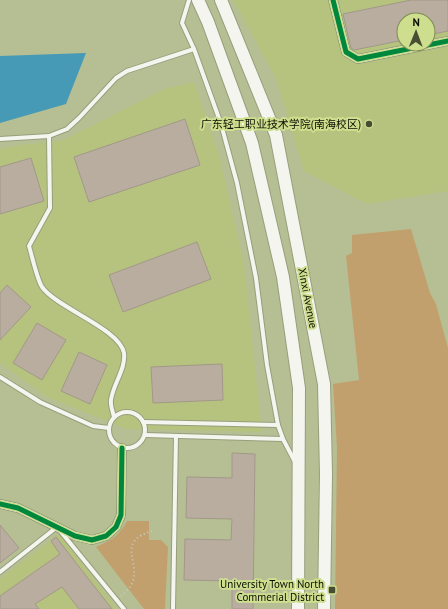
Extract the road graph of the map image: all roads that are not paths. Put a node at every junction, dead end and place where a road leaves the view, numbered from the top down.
1 (189, 0) edge
2 (198, 0) edge
3 (222, 0) edge
4 (333, 0) edge
5 (448, 41) edge
6 (194, 49) junction
7 (49, 136) junction
8 (0, 139) edge
9 (0, 377) edge
10 (114, 417) junction
11 (143, 422) junction
12 (278, 425) junction
13 (109, 428) junction
14 (145, 435) junction
15 (176, 436) junction
16 (283, 439) junction
17 (122, 448) junction
18 (299, 470) junction
19 (0, 504) edge
20 (57, 527) junction
21 (0, 572) edge
22 (124, 609) edge
23 (173, 609) edge
24 (298, 609) edge
25 (324, 609) edge

1 - 6 lane
2 - 18 main road, Xinxi Avenue
3 - 25 main road, Xinxi Avenue
4 - 5 street
6 - 7 lane
6 - 12 lane
7 - 8 lane
7 - 10 lane
9 - 13 lane
10 - 11 lane
10 - 13 lane
11 - 12 lane
11 - 14 lane
12 - 16 lane
13 - 17 lane
14 - 15 lane
14 - 17 lane
15 - 16 lane
15 - 23 lane
16 - 18 lane
17 - 20 street
18 - 24 main road, Xinxi Avenue
19 - 20 street
20 - 21 lane
20 - 22 lane

